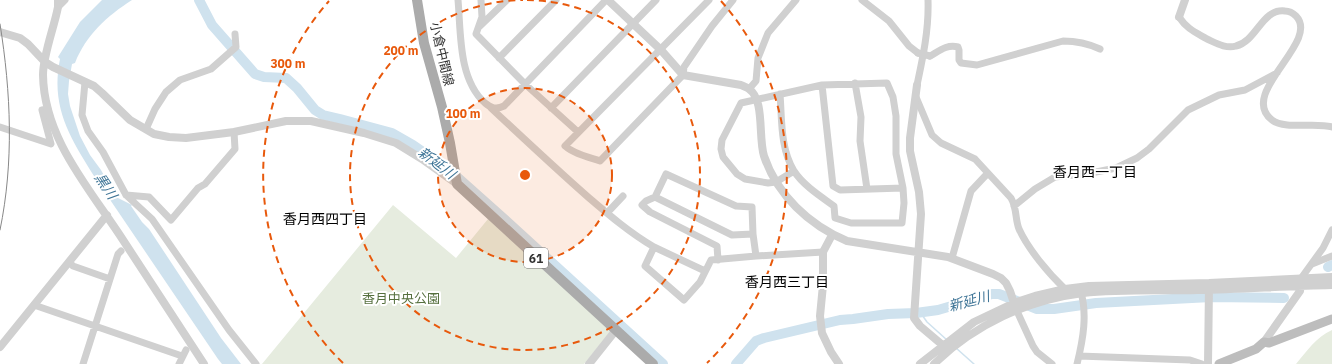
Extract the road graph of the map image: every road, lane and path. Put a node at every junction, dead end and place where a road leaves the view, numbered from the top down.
1 (65, 0) edge
2 (418, 0) edge
3 (458, 0) edge
4 (481, 0) edge
5 (507, 0) edge
6 (556, 0) edge
7 (607, 0) edge
8 (656, 0) edge
9 (709, 0) edge
10 (733, 0) edge
11 (796, 0) edge
12 (862, 0) edge
13 (928, 0) edge
14 (1185, 0) edge
15 (58, 4) edge
16 (1179, 17) joint
17 (633, 24) junction
18 (479, 27) junction
19 (0, 32) edge
20 (235, 34) dead end
21 (1100, 49) dead end
22 (661, 50) junction
23 (499, 58) junction
24 (45, 62) junction
25 (1277, 72) junction
26 (683, 75) junction
27 (82, 81) junction
28 (855, 83) junction
29 (525, 84) junction
30 (822, 85) junction
31 (917, 85) joint
32 (749, 89) junction
33 (780, 94) junction
34 (916, 97) junction
35 (757, 100) junction
36 (491, 108) junction
37 (551, 108) junction
38 (48, 109) junction
39 (0, 126) edge
40 (1332, 127) edge
41 (146, 129) junction
42 (234, 132) junction
43 (578, 132) junction
44 (794, 171) junction
45 (987, 174) junction
46 (776, 182) junction
47 (457, 184) junction
48 (902, 188) junction
49 (867, 189) junction
50 (126, 195) junction
51 (623, 196) dead end
52 (655, 197) junction
53 (1014, 206) junction
54 (607, 213) junction
55 (107, 215) junction
56 (1332, 230) edge
57 (753, 234) junction
58 (832, 235) junction
59 (654, 247) junction
60 (121, 251) dead end
61 (823, 252) junction
62 (919, 252) junction
63 (756, 256) junction
64 (1332, 256) edge
65 (952, 258) junction
66 (718, 260) junction
67 (69, 262) junction
68 (1311, 264) junction
69 (705, 271) junction
70 (1332, 276) edge
71 (110, 279) junction
72 (1301, 281) junction
73 (1332, 285) edge
74 (1209, 286) junction
75 (1065, 289) junction
76 (1080, 290) junction
77 (34, 306) junction
78 (1015, 306) junction
79 (1332, 319) edge
80 (96, 326) junction
81 (616, 330) junction
82 (1264, 342) junction
83 (1, 343) edge
84 (943, 346) junction
85 (949, 351) junction
86 (1079, 356) junction
87 (83, 364) edge
88 (179, 364) edge
89 (204, 364) edge
90 (256, 364) edge
91 (590, 364) edge
92 (652, 364) edge
93 (839, 364) edge
94 (920, 364) edge
95 (934, 364) edge
96 (1052, 364) edge
97 (1077, 364) edge
98 (1202, 364) edge
99 (1208, 364) edge
100 (1219, 364) edge

1 - 15 street
2 - 47 main road, 小倉中間線
3 - 36 street
4 - 18 street
5 - 18 street
6 - 23 street
7 - 17 street
7 - 29 street
8 - 17 street
9 - 22 street
10 - 26 street
11 - 32 street
12 - 21 street, bridge
13 - 31 street
14 - 16 street
15 - 24 street
16 - 25 street
17 - 22 street
17 - 37 street
18 - 23 street
19 - 24 street
20 - 41 street
22 - 26 street
22 - 43 street
23 - 29 street
24 - 27 street
24 - 38 street
25 - 40 street
25 - 53 street
26 - 32 street
26 - 43 street
27 - 41 street
27 - 50 street
28 - 30 street
28 - 48 street
28 - 49 street
29 - 36 street
29 - 37 street
30 - 33 street
30 - 49 street
31 - 34 street
32 - 35 street
33 - 35 street
33 - 44 street
34 - 45 street
34 - 62 street
35 - 46 street
35 - 46 street
36 - 54 street
37 - 43 street
38 - 39 street
38 - 55 street
41 - 42 street
42 - 47 street
42 - 50 street
44 - 46 street
44 - 48 street
45 - 53 street
45 - 65 street
46 - 58 street
47 - 81 main road, 61
48 - 49 street
50 - 90 street
51 - 54 street
52 - 57 street
52 - 57 street
52 - 66 street
53 - 75 street
54 - 59 street
55 - 67 street
55 - 89 street
56 - 68 street
57 - 63 street
58 - 61 street
58 - 62 street
59 - 69 street
59 - 69 street
60 - 71 street
61 - 63 street
61 - 93 street
62 - 65 street
62 - 84 street
63 - 66 street
64 - 68 street
65 - 78 street
66 - 69 street
67 - 71 street
67 - 77 street
68 - 72 street
70 - 72 street
71 - 80 street
72 - 73 street
72 - 74 street
72 - 82 street
74 - 76 street
74 - 99 street
75 - 76 street
75 - 78 street
76 - 78 street
76 - 86 street
77 - 80 street
77 - 83 street
78 - 84 street
78 - 85 street
78 - 96 street
79 - 82 main road
80 - 87 street
80 - 88 street
81 - 91 street
81 - 92 main road, 61
82 - 100 main road
84 - 85 street
84 - 94 street
85 - 95 street
86 - 97 street
86 - 98 street

